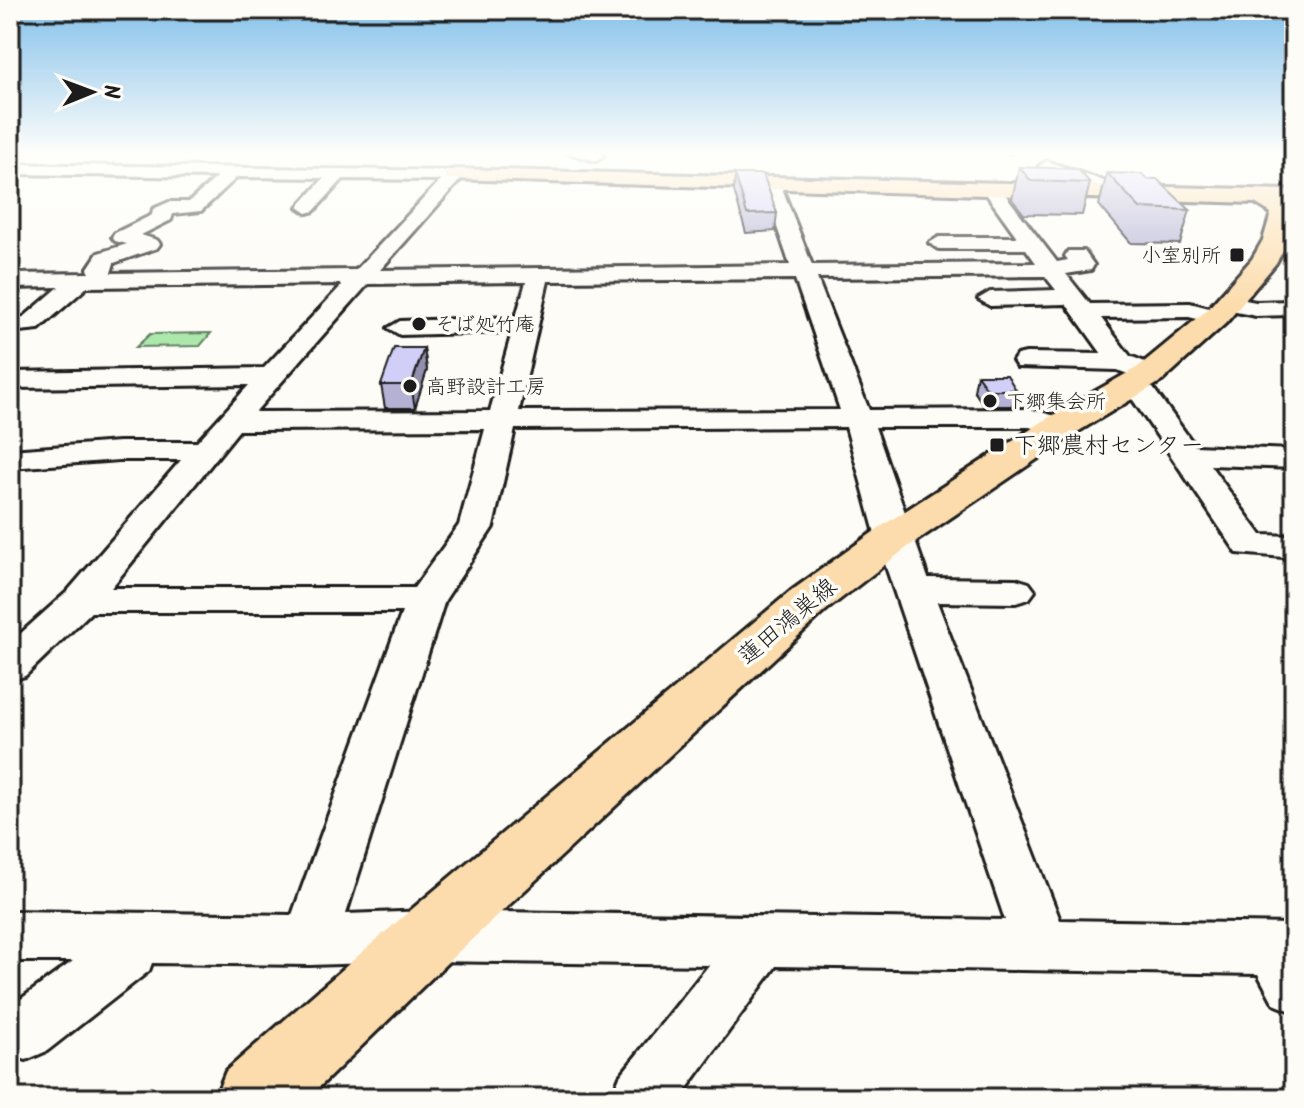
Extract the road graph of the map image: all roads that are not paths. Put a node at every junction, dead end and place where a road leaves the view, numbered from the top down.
1 (198, 204) edge
2 (310, 204) edge
3 (429, 204) edge
4 (779, 204) edge
5 (1003, 204) edge
6 (1227, 204) edge
7 (307, 207) dead end
8 (1282, 210) edge
9 (984, 218) dead end
10 (1013, 218) junction
11 (1038, 242) junction
12 (939, 243) dead end
13 (1103, 251) dead end
14 (1076, 256) dead end
15 (1051, 269) junction
16 (803, 271) junction
17 (539, 273) junction
18 (365, 275) junction
19 (92, 279) junction
20 (11, 281) edge
21 (990, 299) dead end
22 (1079, 304) junction
23 (1294, 308) edge
24 (1223, 311) junction
25 (527, 324) junction
26 (10, 325) edge
27 (400, 328) dead end
28 (1026, 361) dead end
29 (1133, 374) junction
30 (273, 376) junction
31 (16, 385) edge
32 (504, 419) junction
33 (858, 419) junction
34 (231, 421) junction
35 (1061, 426) junction
36 (207, 451) junction
37 (1185, 455) junction
38 (10, 459) edge
39 (1294, 459) edge
40 (894, 537) junction
41 (1294, 547) edge
42 (914, 590) junction
43 (1016, 591) dead end
44 (81, 600) junction
45 (426, 600) junction
46 (10, 666) edge
47 (1034, 923) junction
48 (10, 936) edge
49 (429, 936) junction
50 (136, 938) junction
51 (310, 940) junction
52 (762, 941) junction
53 (1287, 961) edge
54 (26, 1031) dead end
55 (253, 1098) edge
56 (642, 1098) edge

1 - 19 street
2 - 7 street
3 - 18 street
4 - 16 street
5 - 10 street
6 - 8 main road
8 - 24 main road, 蓮田鴻巣線
9 - 10 street
10 - 11 street
11 - 12 street
11 - 13 street
11 - 15 street
14 - 15 street
15 - 16 street
15 - 22 street
16 - 17 street
16 - 33 street
17 - 18 street
17 - 25 street
18 - 19 street
18 - 30 street
19 - 20 street
19 - 26 street
21 - 22 street
22 - 24 street
22 - 29 street
23 - 24 street
24 - 29 main road, 蓮田鴻巣線
25 - 27 street
25 - 32 street
28 - 29 street
29 - 35 main road, 蓮田鴻巣線
29 - 37 street
30 - 31 street
30 - 34 street
32 - 33 street
32 - 34 street
32 - 45 street
33 - 35 street
33 - 40 street
34 - 36 street
35 - 40 main road, 蓮田鴻巣線
36 - 38 street
36 - 44 street
37 - 39 street
37 - 41 street
40 - 42 street
40 - 49 main road, 蓮田鴻巣線
42 - 43 street
42 - 47 street
44 - 45 street
44 - 46 street
45 - 51 street
47 - 52 street
47 - 53 street
48 - 50 street
49 - 51 street
49 - 52 street
49 - 55 main road, 蓮田鴻巣線
50 - 51 street
50 - 54 street
52 - 56 street

